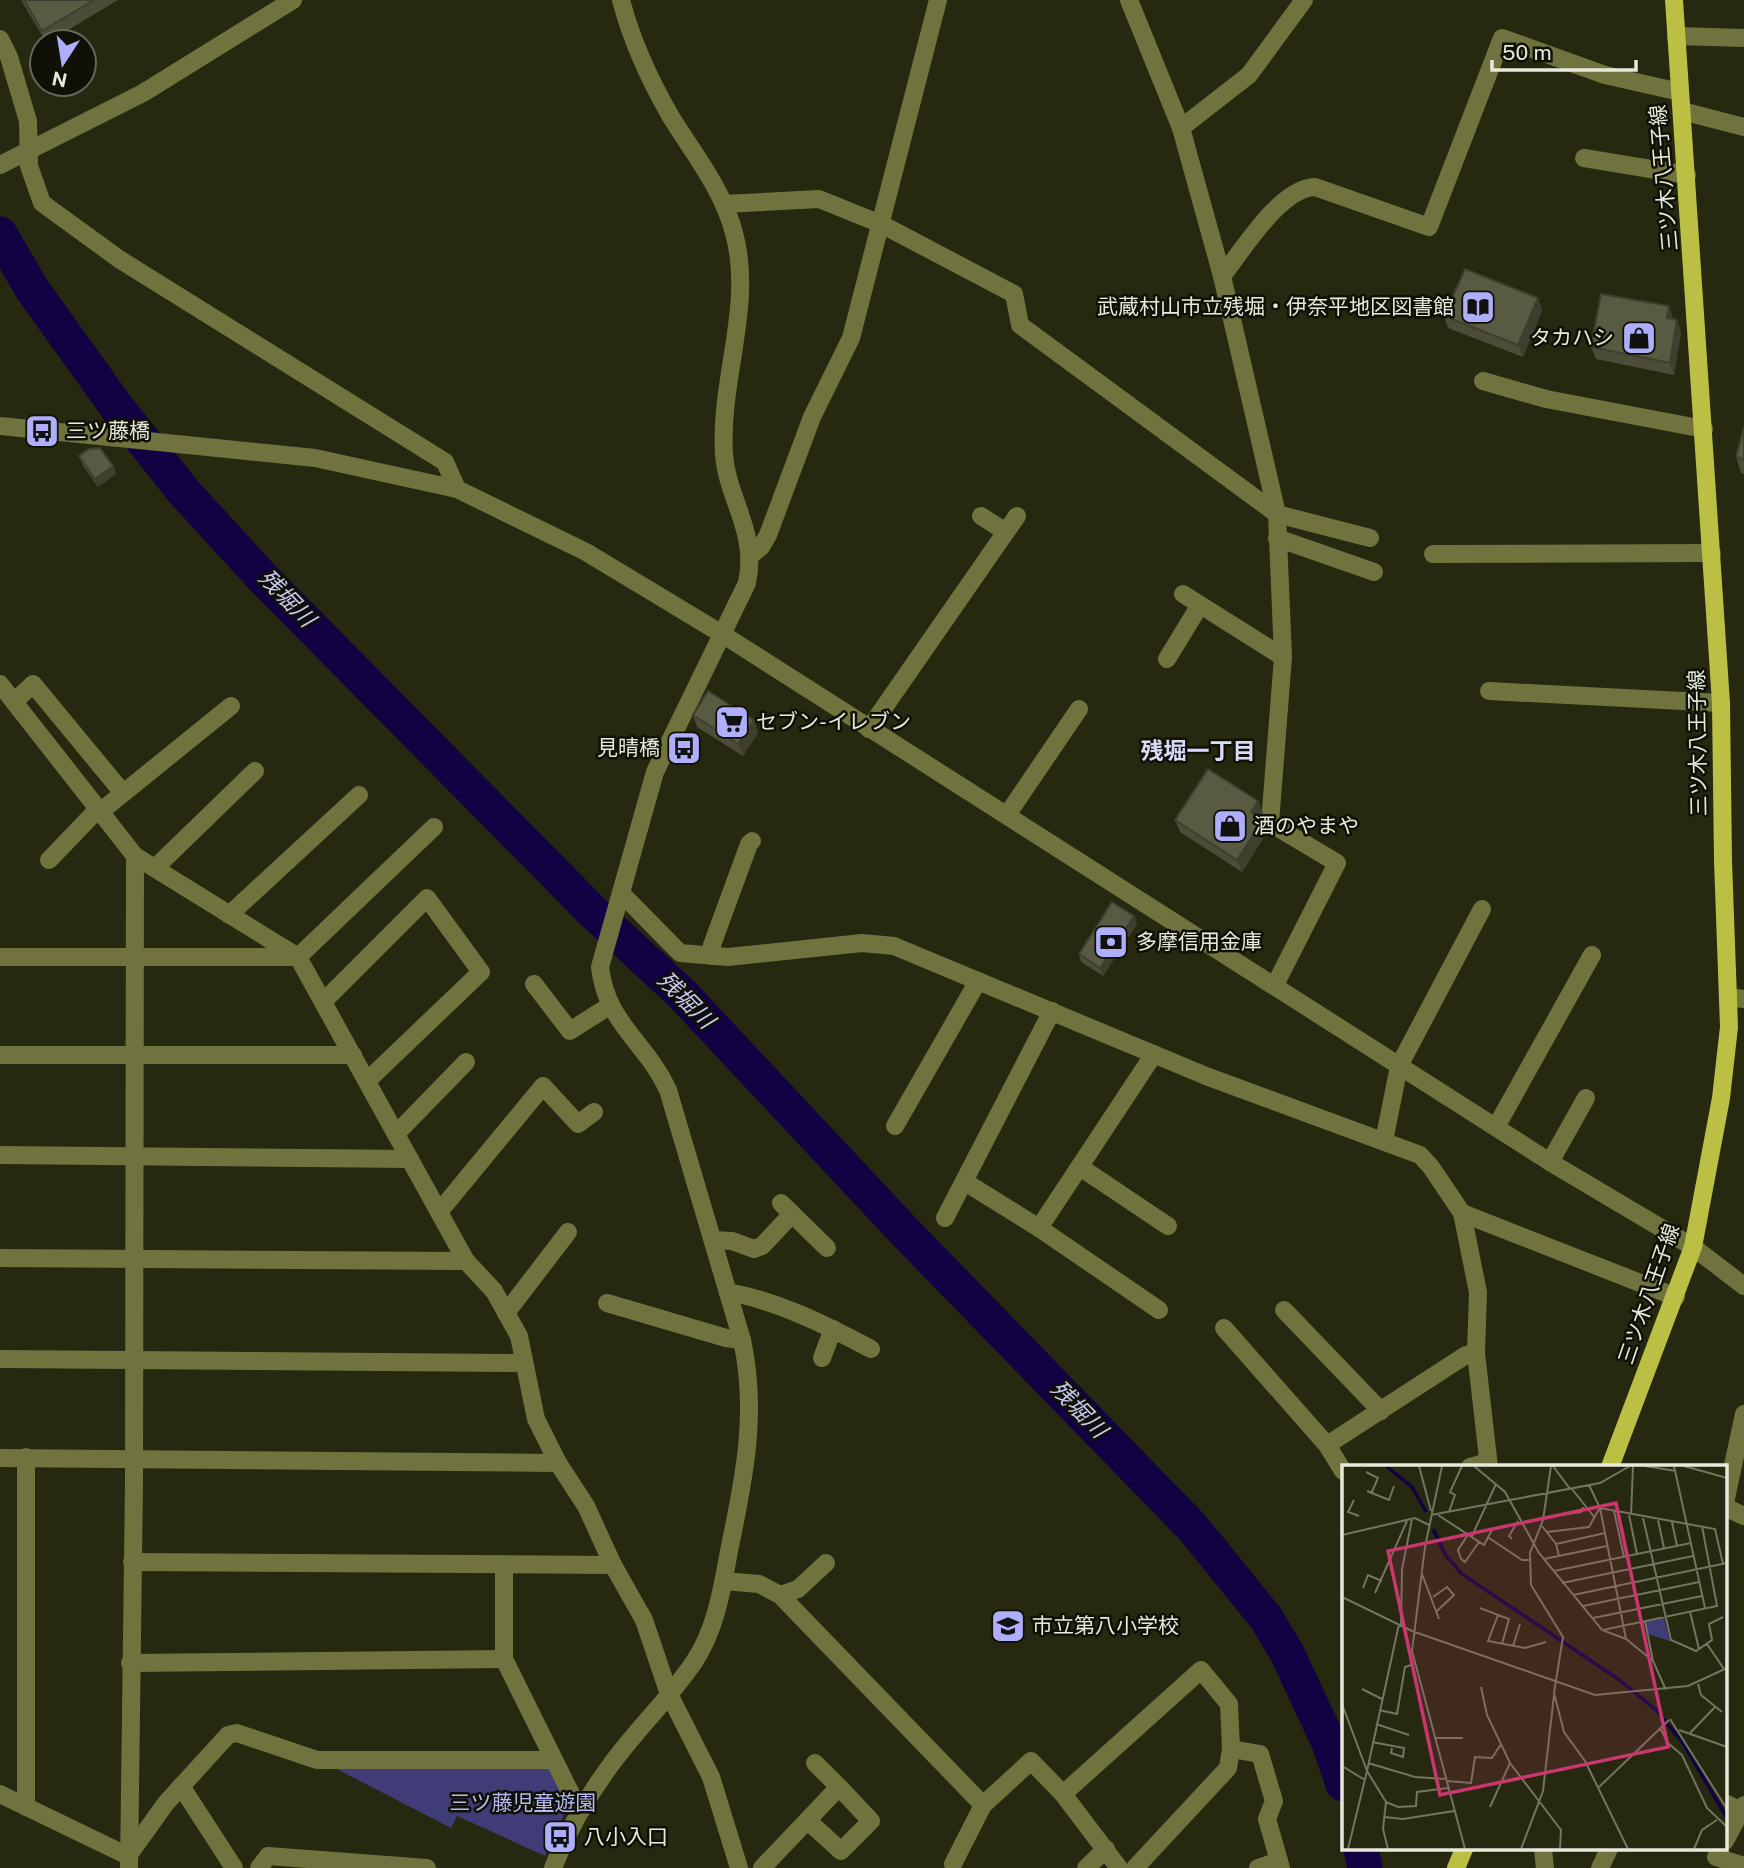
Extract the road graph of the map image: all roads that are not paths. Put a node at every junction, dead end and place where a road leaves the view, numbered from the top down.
1 (293, 0) edge
2 (621, 0) edge
3 (1129, 0) edge
4 (1304, 0) edge
5 (1674, 0) edge
6 (935, 3) edge
7 (1676, 36) junction
8 (1744, 38) edge
9 (0, 39) edge
10 (1679, 92) junction
11 (1682, 111) junction
12 (1744, 127) edge
13 (1181, 128) junction
14 (30, 150) junction
15 (1584, 158) dead end
16 (0, 165) edge
17 (1687, 175) junction
18 (724, 204) junction
19 (881, 224) junction
20 (1222, 276) junction
21 (1483, 381) dead end
22 (0, 426) edge
23 (1704, 429) junction
24 (457, 489) junction
25 (1277, 514) junction
26 (981, 516) dead end
27 (1017, 516) dead end
28 (1006, 532) junction
29 (1277, 538) junction
30 (1370, 538) dead end
31 (1712, 553) junction
32 (1433, 554) dead end
33 (750, 556) junction
34 (1374, 572) dead end
35 (1183, 594) dead end
36 (1200, 605) junction
37 (722, 634) junction
38 (1283, 657) junction
39 (1167, 659) dead end
40 (0, 684) edge
41 (1489, 691) dead end
42 (14, 702) junction
43 (1721, 703) junction
44 (231, 706) dead end
45 (1079, 709) dead end
46 (869, 729) junction
47 (255, 771) dead end
48 (123, 793) junction
49 (359, 796) dead end
50 (99, 810) junction
51 (1007, 816) junction
52 (434, 828) dead end
53 (752, 841) dead end
54 (135, 856) junction
55 (49, 860) dead end
56 (155, 868) junction
57 (621, 896) junction
58 (1482, 909) dead end
59 (229, 915) junction
60 (1592, 954) dead end
61 (720, 956) junction
62 (0, 957) edge
63 (135, 957) junction
64 (298, 957) junction
65 (978, 981) junction
66 (534, 984) dead end
67 (1276, 985) junction
68 (1736, 998) edge
69 (323, 1002) junction
70 (609, 1006) junction
71 (1052, 1011) junction
72 (1154, 1054) junction
73 (0, 1055) edge
74 (353, 1055) junction
75 (135, 1056) junction
76 (466, 1062) dead end
77 (1399, 1066) junction
78 (367, 1081) junction
79 (1586, 1098) dead end
80 (594, 1112) dead end
81 (895, 1126) dead end
82 (1496, 1127) junction
83 (396, 1134) junction
84 (1384, 1140) junction
85 (0, 1155) edge
86 (135, 1156) junction
87 (410, 1159) junction
88 (1550, 1162) junction
89 (1080, 1167) junction
90 (965, 1182) junction
91 (439, 1212) junction
92 (1462, 1213) junction
93 (945, 1218) dead end
94 (1168, 1226) dead end
95 (1039, 1228) junction
96 (568, 1231) dead end
97 (713, 1240) junction
98 (1693, 1247) junction
99 (827, 1248) dead end
100 (0, 1258) edge
101 (134, 1259) junction
102 (466, 1261) junction
103 (1744, 1286) edge
104 (728, 1292) junction
105 (1676, 1297) junction
106 (607, 1303) dead end
107 (1159, 1310) dead end
108 (1284, 1310) dead end
109 (506, 1312) junction
110 (1224, 1328) dead end
111 (833, 1329) junction
112 (742, 1340) junction
113 (871, 1349) dead end
114 (1476, 1353) junction
115 (822, 1358) dead end
116 (0, 1359) edge
117 (134, 1360) junction
118 (523, 1363) junction
119 (1381, 1411) junction
120 (1744, 1414) edge
121 (1327, 1445) junction
122 (26, 1457) junction
123 (134, 1457) junction
124 (0, 1458) edge
125 (558, 1463) junction
126 (1489, 1464) edge
127 (1611, 1465) edge
128 (1342, 1469) edge
129 (1726, 1500) edge
130 (1726, 1506) edge
131 (1744, 1516) edge
132 (132, 1562) junction
133 (826, 1563) dead end
134 (504, 1565) junction
135 (613, 1565) junction
136 (724, 1581) junction
137 (780, 1595) junction
138 (504, 1660) junction
139 (130, 1663) junction
140 (669, 1694) junction
141 (1231, 1749) junction
142 (554, 1760) junction
143 (815, 1763) dead end
144 (181, 1786) junction
145 (839, 1787) junction
146 (0, 1794) edge
147 (1063, 1794) junction
148 (982, 1805) junction
149 (26, 1807) junction
150 (1736, 1807) edge
151 (579, 1811) junction
152 (808, 1821) junction
153 (1726, 1833) edge
154 (1106, 1849) junction
155 (1464, 1850) edge
156 (1543, 1850) edge
157 (1609, 1850) edge
158 (1718, 1854) edge
159 (129, 1862) edge
160 (953, 1864) dead end
161 (1280, 1865) edge
162 (1744, 1866) edge
163 (234, 1868) edge
164 (259, 1868) edge
165 (427, 1868) edge
166 (553, 1868) edge
167 (739, 1868) edge
168 (762, 1868) edge
169 (1086, 1868) edge
170 (1119, 1868) edge
171 (1135, 1868) edge
172 (1258, 1868) edge
173 (1456, 1868) edge
174 (1545, 1868) edge
175 (1600, 1868) edge

1 - 14 street
2 - 18 street
3 - 13 street
4 - 13 street
5 - 7 main road, 三ツ木八王子線
6 - 19 street
7 - 8 street
7 - 10 main road, 三ツ木八王子線
9 - 14 street
10 - 11 main road, 三ツ木八王子線
10 - 20 street
11 - 12 street
11 - 17 main road, 三ツ木八王子線
13 - 20 street
14 - 16 street
14 - 24 street
15 - 17 street
17 - 23 main road, 三ツ木八王子線
18 - 19 street
18 - 33 street
19 - 25 street
19 - 33 street
20 - 25 street
21 - 23 street
22 - 24 street
23 - 31 main road, 三ツ木八王子線
24 - 37 street
25 - 29 street
25 - 30 street
26 - 28 street
27 - 28 street
28 - 46 street
29 - 34 street
29 - 38 street
31 - 32 street
31 - 43 main road, 三ツ木八王子線
33 - 37 street
35 - 36 street
36 - 38 street
36 - 39 street
37 - 46 street
37 - 57 street
38 - 67 street
40 - 42 street
41 - 43 street
42 - 48 street
42 - 50 street
43 - 68 main road, 三ツ木八王子線
44 - 48 street
45 - 51 street
46 - 51 street
47 - 56 street
48 - 50 street
49 - 59 street
50 - 54 street
50 - 55 street
51 - 67 street
52 - 64 street
53 - 61 street
54 - 56 street
54 - 63 street
56 - 59 street
57 - 61 street
57 - 70 street
58 - 77 street
59 - 64 street
60 - 82 street
61 - 65 street
62 - 63 street
63 - 64 street
63 - 75 street
64 - 69 street
65 - 71 street
65 - 81 street
66 - 70 street
67 - 77 street
68 - 98 main road, 三ツ木八王子線
69 - 74 street
69 - 78 street
70 - 97 street
71 - 72 street
71 - 90 street
72 - 84 street
72 - 89 street
73 - 75 street
74 - 75 street
74 - 78 street
75 - 86 street
76 - 83 street
77 - 82 street
77 - 84 street
78 - 83 street
79 - 88 street
80 - 91 street
82 - 88 street
83 - 87 street
84 - 92 street
85 - 86 street
86 - 87 street
86 - 101 street
87 - 91 street
88 - 98 street
89 - 94 street
89 - 95 street
90 - 93 street
90 - 95 street
91 - 102 street
92 - 105 street
92 - 114 street
95 - 107 street
96 - 109 street
97 - 99 street
97 - 104 street
98 - 103 street
98 - 105 main road, 三ツ木八王子線
100 - 101 street
101 - 102 street
101 - 117 street
102 - 109 street
104 - 111 street
104 - 112 street
105 - 127 main road, 三ツ木八王子線
106 - 112 street
108 - 119 street
109 - 118 street
110 - 121 street
111 - 113 street
111 - 115 street
112 - 136 street
114 - 119 street
114 - 126 street
116 - 117 street
117 - 118 street
117 - 123 street
118 - 125 street
119 - 121 street
120 - 129 street
121 - 128 street
122 - 123 street
122 - 124 street
122 - 149 street
123 - 125 street
123 - 132 street
125 - 135 street
130 - 131 street
132 - 134 street
132 - 139 street
133 - 137 street
134 - 135 street
134 - 138 street
135 - 140 street
136 - 137 street
136 - 140 street
137 - 148 street
138 - 139 street
138 - 142 street
139 - 159 street
140 - 151 street
140 - 167 street
141 - 147 street
141 - 161 street
141 - 171 street
142 - 144 street
142 - 151 street
143 - 145 street
144 - 159 street
144 - 163 street
145 - 152 street
145 - 152 street
146 - 149 street
147 - 148 street
147 - 154 street
148 - 160 street
149 - 159 street
150 - 153 street
151 - 166 street
152 - 168 street
154 - 169 street
154 - 170 street
155 - 173 main road
156 - 174 street
157 - 175 street
158 - 162 street
161 - 172 street
164 - 165 street

